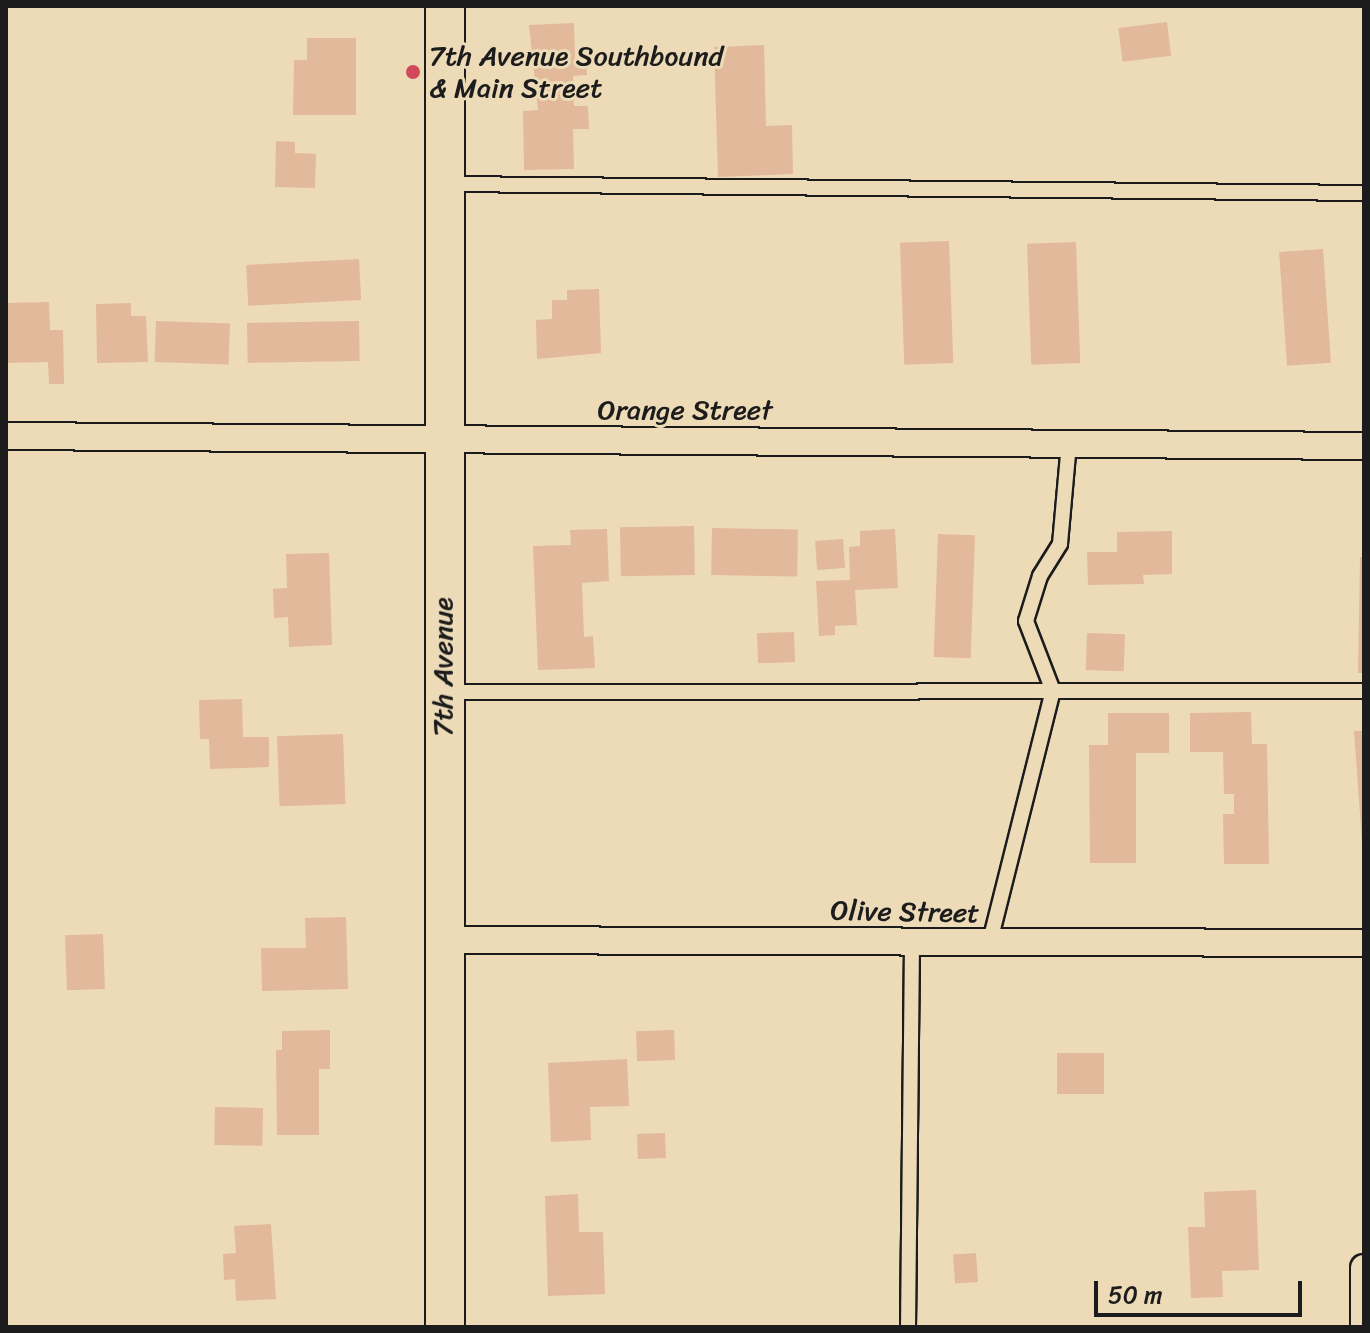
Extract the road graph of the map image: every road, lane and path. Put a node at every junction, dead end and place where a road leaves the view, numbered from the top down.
1 (445, 6) edge
2 (444, 184) junction
3 (1364, 193) edge
4 (6, 436) edge
5 (442, 440) junction
6 (1069, 444) junction
7 (1364, 446) edge
8 (1053, 691) junction
9 (1364, 691) edge
10 (443, 692) junction
11 (446, 940) junction
12 (1364, 943) edge
13 (912, 944) junction
14 (988, 945) junction
15 (1364, 1268) edge
16 (445, 1327) edge
17 (908, 1327) edge
18 (1364, 1327) edge

1 - 2 street, 7th Avenue
2 - 3 lane
2 - 5 street, 7th Avenue
4 - 5 street, Orange Street
5 - 6 street, Orange Street
5 - 10 street, 7th Avenue
6 - 7 street, Orange Street
6 - 8 lane
8 - 9 lane
8 - 10 lane
8 - 14 lane
10 - 11 street, 7th Avenue
11 - 13 street, Olive Street
11 - 16 street, 7th Avenue
12 - 14 street, Olive Street
13 - 14 street, Olive Street
13 - 17 lane
15 - 18 street

